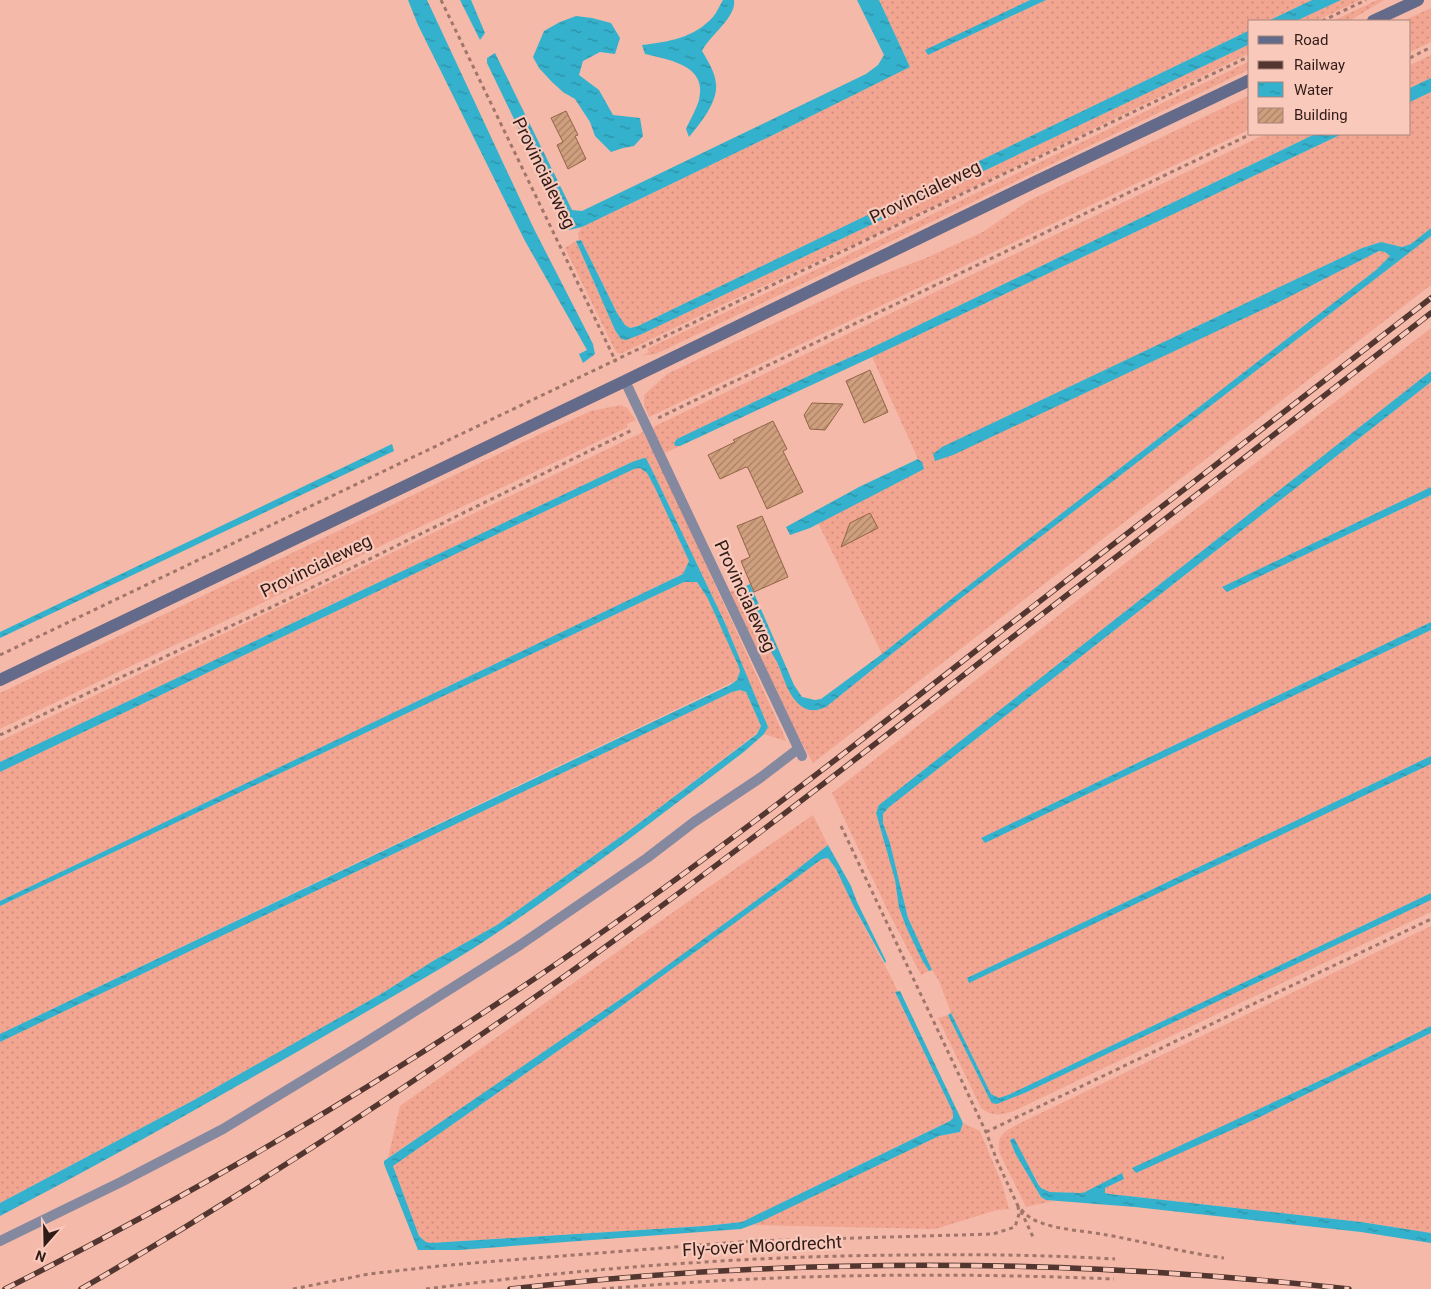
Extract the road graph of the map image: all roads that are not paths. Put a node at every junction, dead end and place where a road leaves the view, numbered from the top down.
1 (1418, 0) edge
2 (1375, 20) edge
3 (1248, 81) edge
4 (625, 382) junction
5 (0, 680) edge
6 (0, 1241) edge

1 - 2 main road
3 - 4 main road, Provincialeweg
4 - 5 main road, Provincialeweg
4 - 6 lane, Provincialeweg

